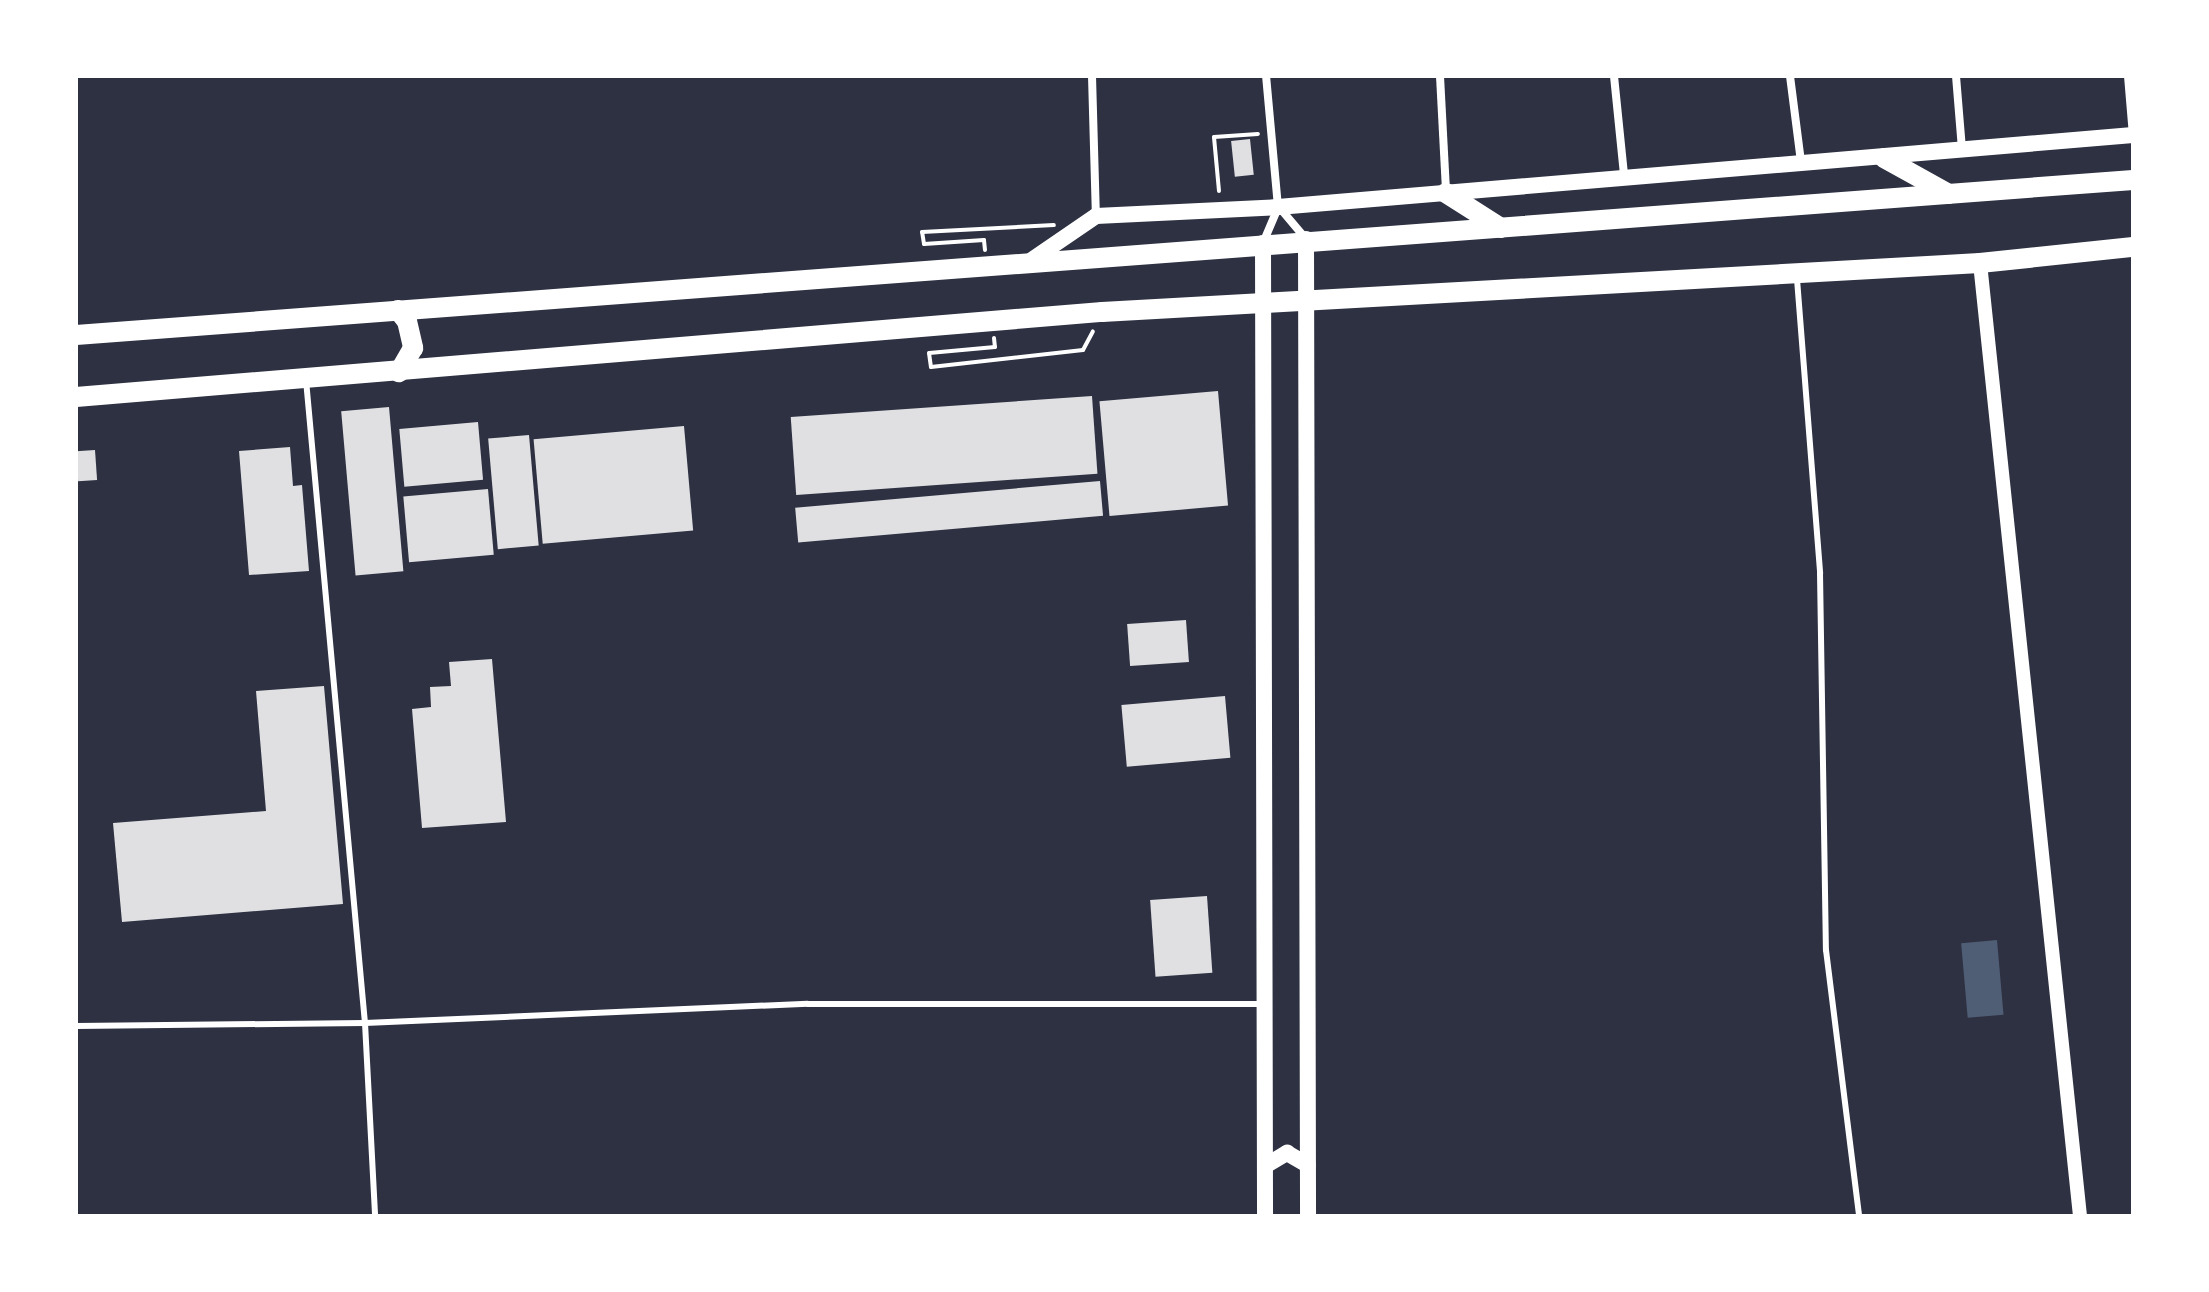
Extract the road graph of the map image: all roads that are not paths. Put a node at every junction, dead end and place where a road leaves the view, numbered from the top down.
1 (1092, 76) edge
2 (1266, 76) edge
3 (1440, 76) edge
4 (1614, 76) edge
5 (1790, 76) edge
6 (1956, 76) edge
7 (2128, 76) edge
8 (2133, 135) edge
9 (1962, 149) junction
10 (1884, 158) junction
11 (1801, 162) junction
12 (1624, 175) junction
13 (2133, 180) edge
14 (1446, 193) junction
15 (1949, 194) junction
16 (1278, 207) junction
17 (1096, 216) junction
18 (1501, 228) junction
19 (1306, 239) junction
20 (1263, 243) junction
21 (2133, 247) edge
22 (1033, 259) junction
23 (1980, 263) junction
24 (1796, 273) junction
25 (1309, 302) junction
26 (1265, 306) junction
27 (398, 310) junction
28 (76, 335) edge
29 (399, 372) junction
30 (306, 380) junction
31 (76, 397) edge
32 (1266, 1004) junction
33 (365, 1023) junction
34 (76, 1026) edge
35 (1308, 1165) junction
36 (1265, 1166) junction
37 (375, 1216) edge
38 (1265, 1216) edge
39 (1308, 1216) edge
40 (1859, 1216) edge
41 (2080, 1216) edge

1 - 17 street
2 - 16 street
3 - 14 street
4 - 12 street
5 - 11 street
6 - 9 street
7 - 8 street
8 - 9 main road
9 - 10 main road
10 - 11 main road
10 - 15 highway
11 - 12 main road
12 - 14 main road
13 - 15 highway
14 - 16 main road
14 - 18 highway
15 - 18 highway
16 - 17 main road
16 - 19 street
16 - 20 street
17 - 22 main road
18 - 19 highway
19 - 20 highway
19 - 25 main road
20 - 22 highway
20 - 26 main road
21 - 23 highway
22 - 27 highway
23 - 24 highway
23 - 41 street
24 - 25 highway
24 - 40 lane
25 - 26 highway
25 - 35 main road
26 - 29 highway
26 - 32 main road
27 - 28 highway
27 - 29 highway
29 - 30 highway
30 - 31 highway
30 - 33 lane
32 - 33 lane
32 - 36 main road
33 - 34 lane
33 - 37 lane
35 - 36 main road
35 - 39 main road
36 - 38 main road

